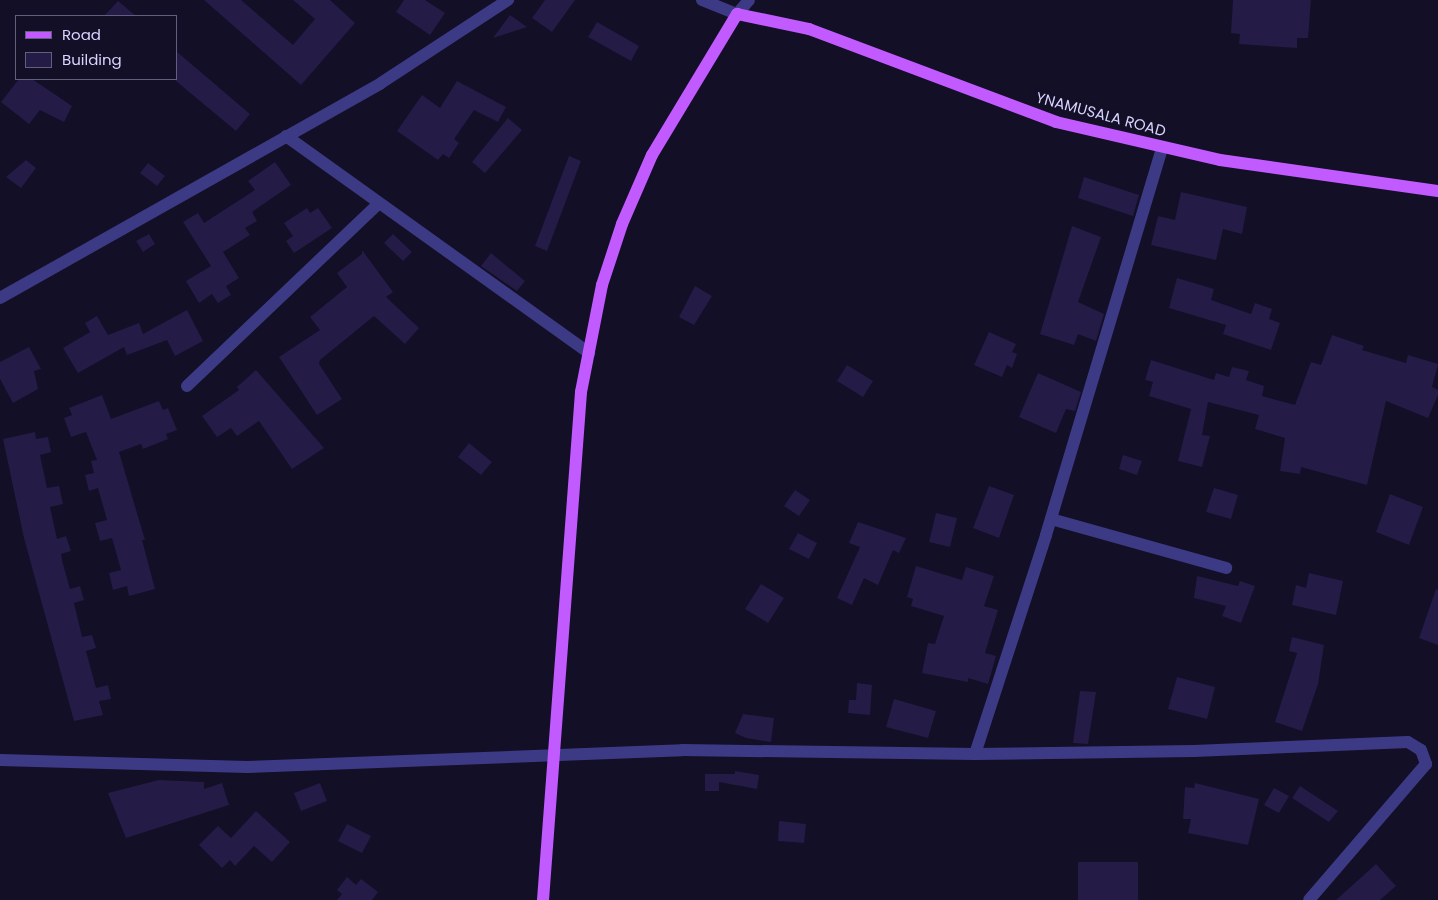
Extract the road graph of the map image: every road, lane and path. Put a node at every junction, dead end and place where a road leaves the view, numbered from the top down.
1 (508, 0) edge
2 (702, 0) edge
3 (749, 0) edge
4 (738, 14) junction
5 (286, 136) junction
6 (1162, 148) junction
7 (1438, 191) edge
8 (379, 203) junction
9 (0, 298) edge
10 (589, 353) junction
11 (187, 386) dead end
12 (1051, 519) junction
13 (1226, 568) dead end
14 (975, 754) junction
15 (554, 755) junction
16 (0, 760) edge
17 (544, 900) edge
18 (1310, 900) edge

1 - 5 street
2 - 4 street
3 - 4 street
4 - 6 main road, YNAMUSALA ROAD
4 - 10 main road
5 - 8 street
5 - 9 street
6 - 7 main road, YNAMUSALA ROAD
6 - 12 street
8 - 10 street
8 - 11 street
10 - 15 main road
12 - 13 street
12 - 14 street
14 - 15 street
14 - 18 street
15 - 16 street
15 - 17 main road

